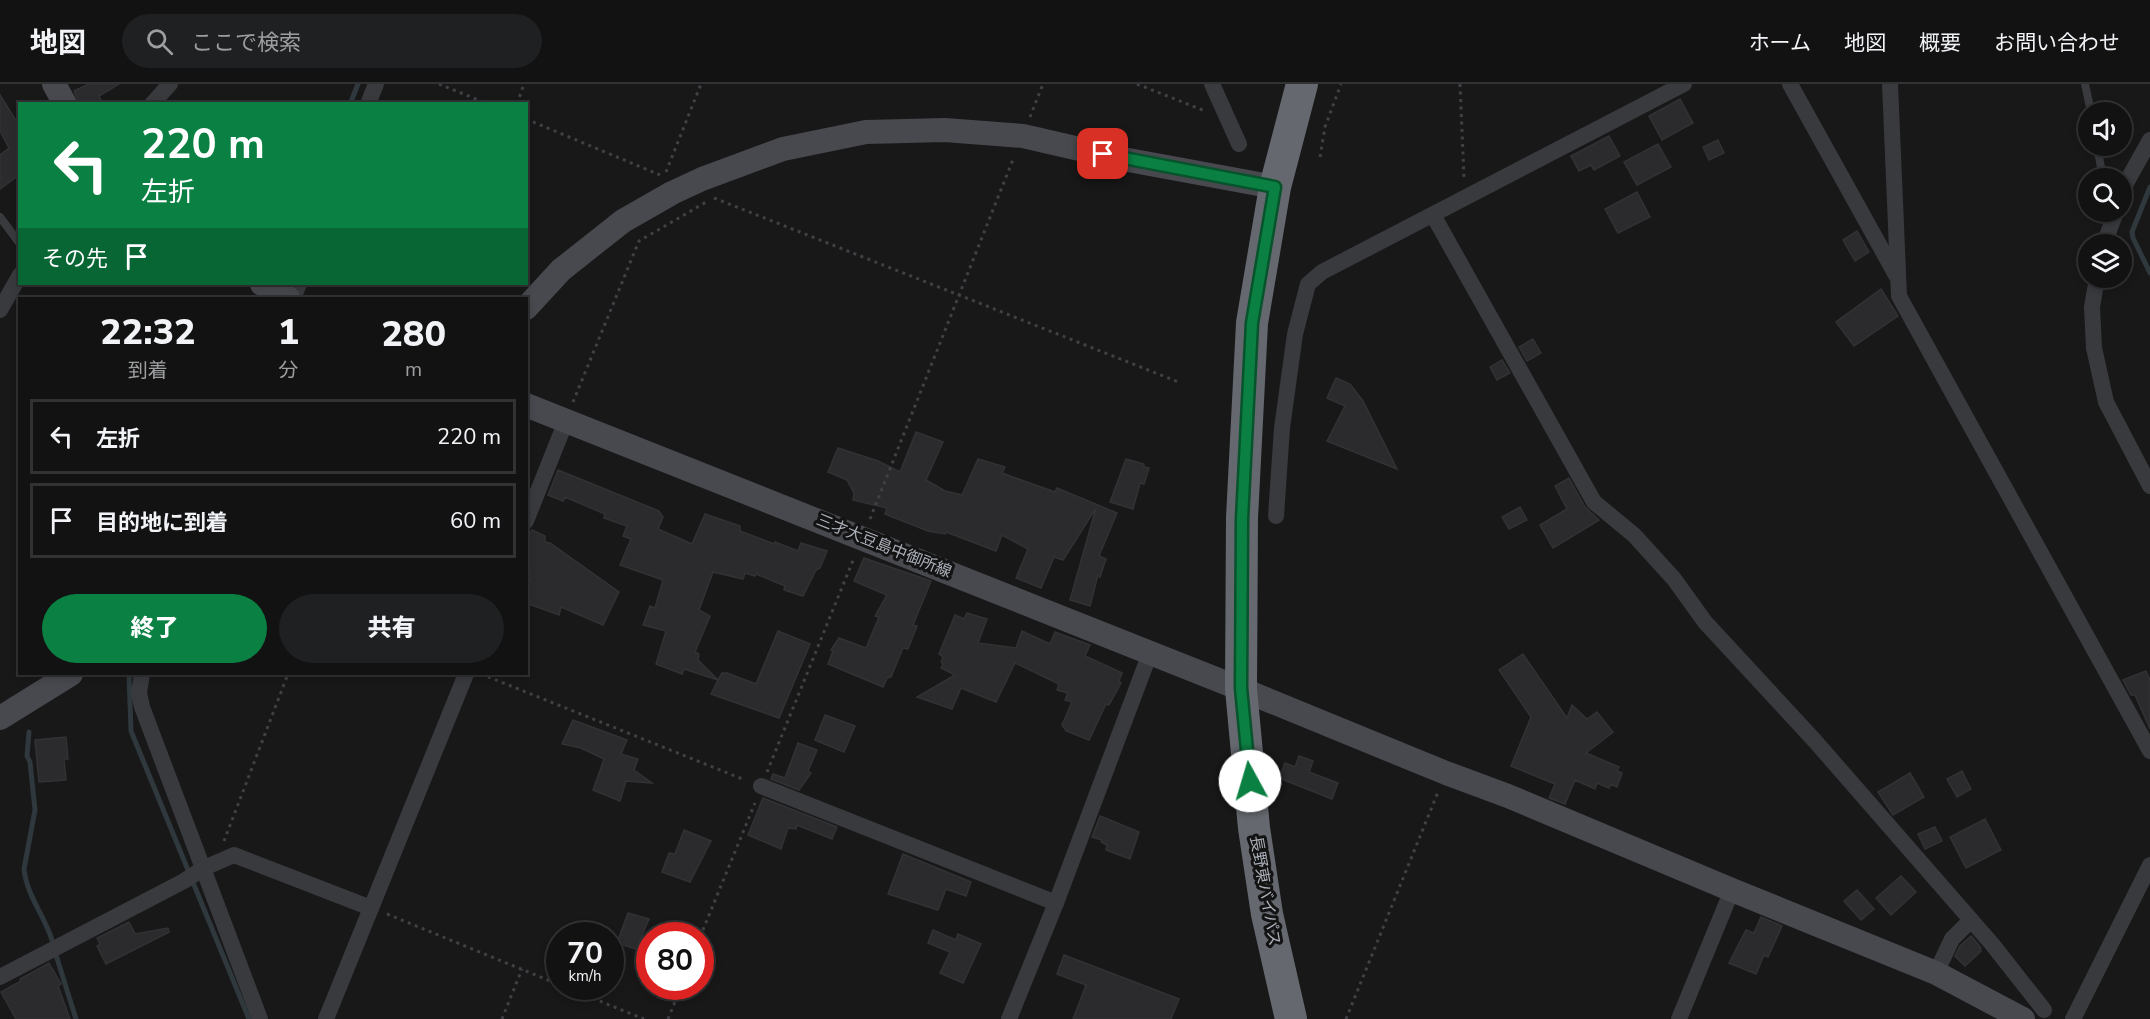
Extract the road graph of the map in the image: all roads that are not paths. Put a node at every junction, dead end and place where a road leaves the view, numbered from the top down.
1 (54, 84) edge
2 (170, 84) edge
3 (376, 84) edge
4 (1212, 84) edge
5 (1302, 84) edge
6 (1684, 84) edge
7 (1791, 84) edge
8 (1890, 84) edge
9 (2085, 84) edge
10 (64, 102) edge
11 (154, 102) edge
12 (369, 102) edge
13 (2089, 102) edge
14 (2150, 140) edge
15 (1239, 144) dead end
16 (2132, 172) edge
17 (1275, 187) junction
18 (1433, 214) junction
19 (0, 217) edge
20 (18, 241) edge
21 (18, 278) edge
22 (1898, 278) junction
23 (266, 285) edge
24 (2095, 288) edge
25 (291, 294) edge
26 (528, 306) edge
27 (0, 310) edge
28 (528, 406) edge
29 (566, 421) junction
30 (2150, 486) edge
31 (528, 516) edge
32 (1276, 516) dead end
33 (1150, 653) junction
34 (69, 675) edge
35 (142, 675) edge
36 (466, 675) edge
37 (1241, 688) junction
38 (0, 718) edge
39 (2150, 751) edge
40 (761, 786) road end
41 (2150, 866) edge
42 (204, 868) junction
43 (1732, 890) junction
44 (1056, 903) junction
45 (371, 908) junction
46 (1971, 920) junction
47 (1936, 973) junction
48 (0, 977) edge
49 (2034, 1014) edge
50 (260, 1019) edge
51 (326, 1019) edge
52 (1009, 1019) edge
53 (1291, 1019) edge
54 (1679, 1019) edge
55 (2073, 1019) edge

1 - 10 street
2 - 11 street
3 - 12 street
4 - 15 street
5 - 17 highway, 長野東バイパス
6 - 18 street
7 - 22 street
8 - 22 street
9 - 13 lane
14 - 16 street
17 - 26 street
17 - 37 highway, 長野東バイパス
18 - 32 street
18 - 46 street
19 - 20 lane
21 - 27 street
22 - 39 street
23 - 25 street
24 - 30 street
28 - 29 street, 三才大豆島中御所線
29 - 31 street
29 - 33 street, 三才大豆島中御所線
33 - 37 street, 三才大豆島中御所線
33 - 44 street
34 - 38 street
35 - 42 street
36 - 45 street
37 - 43 street, 三才大豆島中御所線
37 - 53 highway, 長野東バイパス
40 - 44 street
41 - 55 street
42 - 45 street
42 - 48 street
42 - 50 street
43 - 47 street, 三才大豆島中御所線
43 - 54 street
44 - 52 street
45 - 51 street
46 - 47 street
46 - 49 street
47 - 49 street, 三才大豆島中御所線

